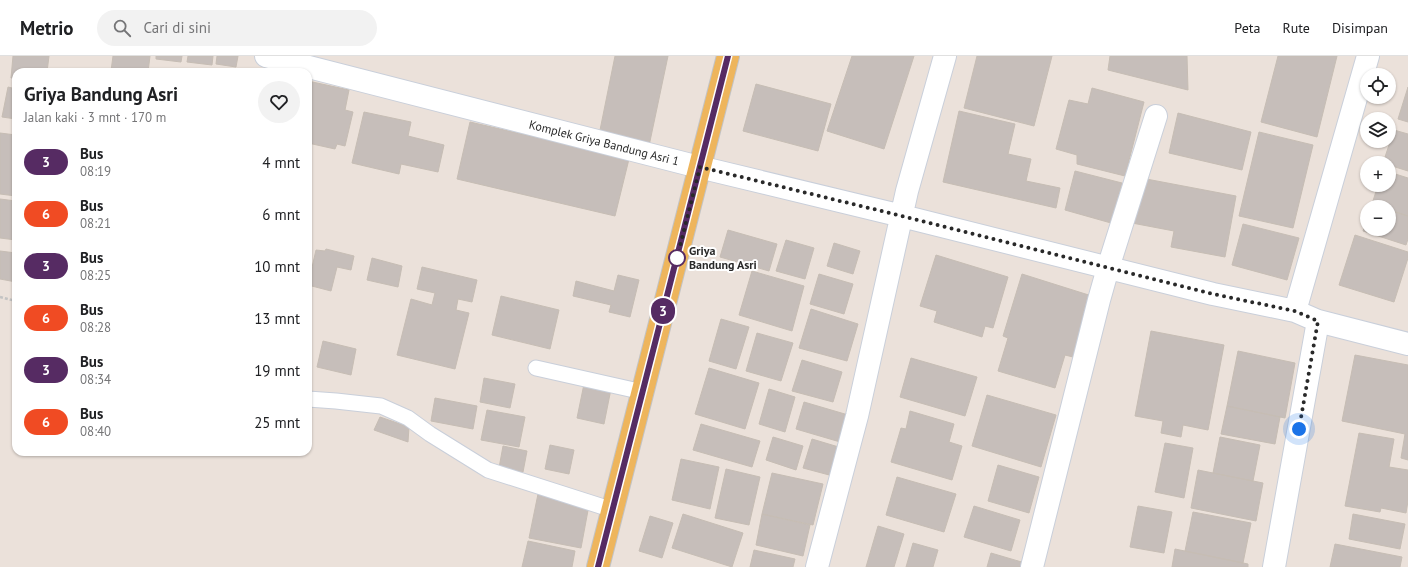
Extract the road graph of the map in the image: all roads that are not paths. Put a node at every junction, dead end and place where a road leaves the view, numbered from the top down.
1 (266, 56) edge
2 (728, 56) edge
3 (945, 56) edge
4 (1368, 56) edge
5 (1156, 116) dead end
6 (700, 167) junction
7 (902, 216) junction
8 (1108, 268) junction
9 (1295, 311) junction
10 (1318, 321) junction
11 (1408, 344) edge
12 (536, 368) dead end
13 (643, 392) junction
14 (312, 399) edge
15 (613, 510) junction
16 (598, 567) edge
17 (817, 567) edge
18 (1032, 567) edge
19 (1274, 567) edge

1 - 6 street, Komplek Griya Bandung Asri 1
2 - 6 main road
3 - 7 street
4 - 9 street
5 - 8 street
6 - 7 street, Komplek Griya Bandung Asri 1
6 - 13 main road
7 - 8 street, Komplek Griya Bandung Asri 1
7 - 17 street
8 - 9 street, Komplek Griya Bandung Asri 1
8 - 18 street
9 - 10 street, Komplek Griya Bandung Asri 1
10 - 11 street, Komplek Griya Bandung Asri 1
10 - 19 street
12 - 13 lane
13 - 15 main road
14 - 15 lane
15 - 16 main road

